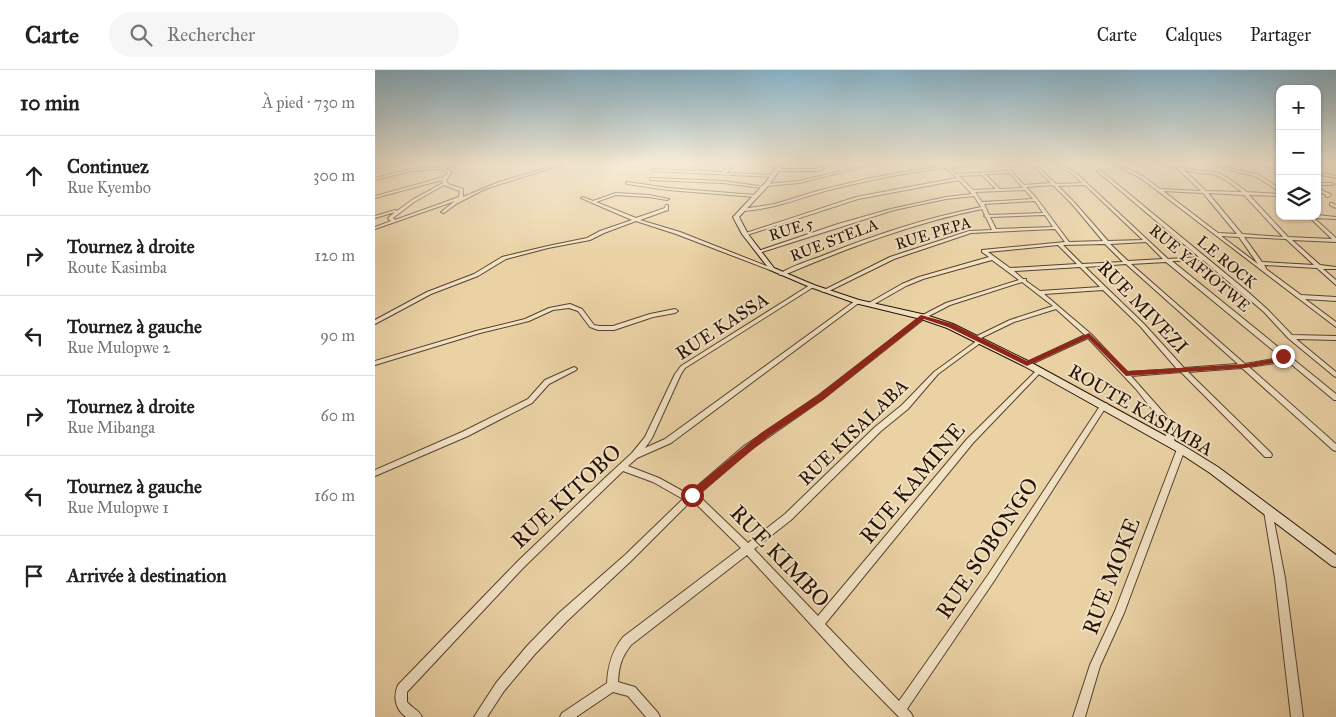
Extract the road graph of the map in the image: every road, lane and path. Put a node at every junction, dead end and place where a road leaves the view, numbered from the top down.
1 (391, 193) edge
2 (395, 193) edge
3 (429, 193) edge
4 (462, 193) edge
5 (474, 193) edge
6 (720, 193) edge
7 (758, 193) edge
8 (813, 193) edge
9 (880, 193) edge
10 (972, 193) edge
11 (973, 193) edge
12 (1030, 193) edge
13 (1063, 193) edge
14 (1096, 193) edge
15 (1126, 193) edge
16 (1164, 193) edge
17 (1206, 193) edge
18 (1245, 193) edge
19 (755, 196) junction
20 (375, 197) edge
21 (461, 198) junction
22 (583, 198) dead end
23 (667, 199) dead end
24 (1036, 200) junction
25 (375, 202) edge
26 (593, 202) junction
27 (1331, 204) dead end
28 (667, 206) dead end
29 (982, 206) junction
30 (1336, 207) edge
31 (400, 209) junction
32 (743, 210) junction
33 (443, 212) dead end
34 (1046, 214) junction
35 (985, 216) junction
36 (375, 217) edge
37 (1321, 217) edge
38 (1335, 218) edge
39 (636, 220) junction
40 (1314, 220) edge
41 (393, 222) junction
42 (375, 228) edge
43 (1056, 228) junction
44 (994, 230) junction
45 (745, 234) junction
46 (1216, 234) junction
47 (1240, 235) junction
48 (1287, 238) junction
49 (1146, 241) junction
50 (1336, 241) edge
51 (1106, 242) junction
52 (1059, 244) junction
53 (1068, 244) junction
54 (760, 251) junction
55 (992, 258) junction
56 (1204, 258) junction
57 (1167, 260) junction
58 (1126, 262) junction
59 (1261, 263) junction
60 (1081, 264) junction
61 (1316, 266) junction
62 (772, 268) junction
63 (1336, 268) edge
64 (1009, 270) junction
65 (1268, 272) junction
66 (782, 274) junction
67 (1024, 280) junction
68 (1336, 283) edge
69 (812, 286) junction
70 (1105, 288) junction
71 (825, 291) junction
72 (1040, 293) junction
73 (1300, 297) junction
74 (1336, 300) edge
75 (857, 302) junction
76 (869, 305) junction
77 (1057, 307) junction
78 (675, 311) dead end
79 (923, 317) junction
80 (375, 322) edge
81 (1336, 325) edge
82 (1089, 335) junction
83 (1290, 337) junction
84 (1336, 338) edge
85 (979, 339) junction
86 (1283, 356) junction
87 (375, 363) edge
88 (1027, 364) junction
89 (1245, 366) junction
90 (575, 369) dead end
91 (1039, 371) junction
92 (1183, 371) junction
93 (1126, 374) junction
94 (1336, 375) edge
95 (1336, 398) edge
96 (1104, 405) junction
97 (1171, 443) junction
98 (1336, 448) edge
99 (1181, 449) junction
100 (1268, 455) dead end
101 (634, 456) junction
102 (622, 467) junction
103 (375, 474) edge
104 (690, 496) junction
105 (1268, 511) junction
106 (749, 548) junction
107 (1336, 562) edge
108 (818, 624) junction
109 (612, 686) junction
110 (903, 714) edge
111 (415, 717) edge
112 (480, 717) edge
113 (565, 717) edge
114 (654, 717) edge
115 (1079, 717) edge
116 (1297, 717) edge

1 - 20 street
2 - 25 street
3 - 31 street
4 - 21 street
5 - 21 street
6 - 19 street
7 - 19 street
8 - 32 street
9 - 45 street
10 - 54 street, RUE 5
11 - 29 street
12 - 24 street
13 - 51 street
14 - 49 street, RUE YAFIOTWE
15 - 56 street, LE ROCK
16 - 46 street
17 - 47 street
18 - 48 street
19 - 32 street
21 - 33 street
21 - 41 street
22 - 26 street, ROUTE KASIMBA
23 - 26 street
24 - 29 street, RUE STELA
24 - 34 street
26 - 39 street, ROUTE KASIMBA
27 - 30 street
28 - 39 street
29 - 35 street
29 - 66 street, RUE STELA
31 - 36 street
31 - 41 street
32 - 45 street, ROUTE KASIMBA
34 - 35 street
34 - 43 street
35 - 44 street
37 - 38 street
39 - 62 street, ROUTE KASIMBA
39 - 80 street
40 - 50 street
41 - 42 street
43 - 44 street, RUE PEPA
43 - 53 street
44 - 71 street, RUE PEPA
45 - 54 street, ROUTE KASIMBA
46 - 47 street
46 - 65 street
47 - 48 street
47 - 59 street
48 - 50 street
48 - 61 street
49 - 51 street
49 - 57 street, RUE YAFIOTWE
51 - 53 street
51 - 58 street
52 - 53 street
52 - 55 street
52 - 60 street, RUE MIVEZI
54 - 62 street, ROUTE KASIMBA
55 - 64 street
55 - 76 street
56 - 57 street
56 - 83 street, LE ROCK
57 - 58 street
57 - 86 street, RUE YAFIOTWE
58 - 60 street
58 - 89 street
59 - 61 street
59 - 65 street
60 - 64 street
60 - 70 street, RUE MIVEZI
61 - 63 street
61 - 68 street
62 - 66 street, ROUTE KASIMBA
64 - 67 street
65 - 73 street
66 - 69 street, ROUTE KASIMBA
67 - 72 street
67 - 79 street
69 - 71 street, ROUTE KASIMBA
69 - 101 street, RUE KASSA
70 - 72 street
70 - 92 street, RUE MIVEZI
71 - 75 street, ROUTE KASIMBA
72 - 77 street
73 - 74 street
73 - 81 street
75 - 76 street, ROUTE KASIMBA
75 - 101 street, RUE KITOBO
76 - 79 street, ROUTE KASIMBA
77 - 82 street
77 - 85 street, RUE KISALABA
78 - 87 street
79 - 85 street, ROUTE KASIMBA
79 - 104 street
82 - 88 street
82 - 93 street
83 - 84 street
83 - 94 street, LE ROCK
85 - 88 street, ROUTE KASIMBA
85 - 106 street, RUE KISALABA
86 - 89 street
86 - 95 street, RUE YAFIOTWE
88 - 91 street, ROUTE KASIMBA
89 - 92 street
89 - 98 street
90 - 103 street
91 - 96 street, ROUTE KASIMBA
91 - 108 street, RUE KAMINE
92 - 93 street
92 - 100 street, RUE MIVEZI
93 - 97 street
96 - 97 street, ROUTE KASIMBA
96 - 110 street, RUE SOBONGO
97 - 99 street, ROUTE KASIMBA
99 - 105 street, ROUTE KASIMBA
99 - 115 street, RUE MOKE
101 - 102 street, RUE KITOBO
102 - 104 street, RUE KIMBO
102 - 111 street, RUE KITOBO
104 - 106 street, RUE KIMBO
104 - 112 street
105 - 107 street, ROUTE KASIMBA
105 - 116 street
106 - 108 street, RUE KIMBO
106 - 109 street, RUE KISALABA
108 - 110 street, RUE KIMBO
109 - 113 street
109 - 114 street

